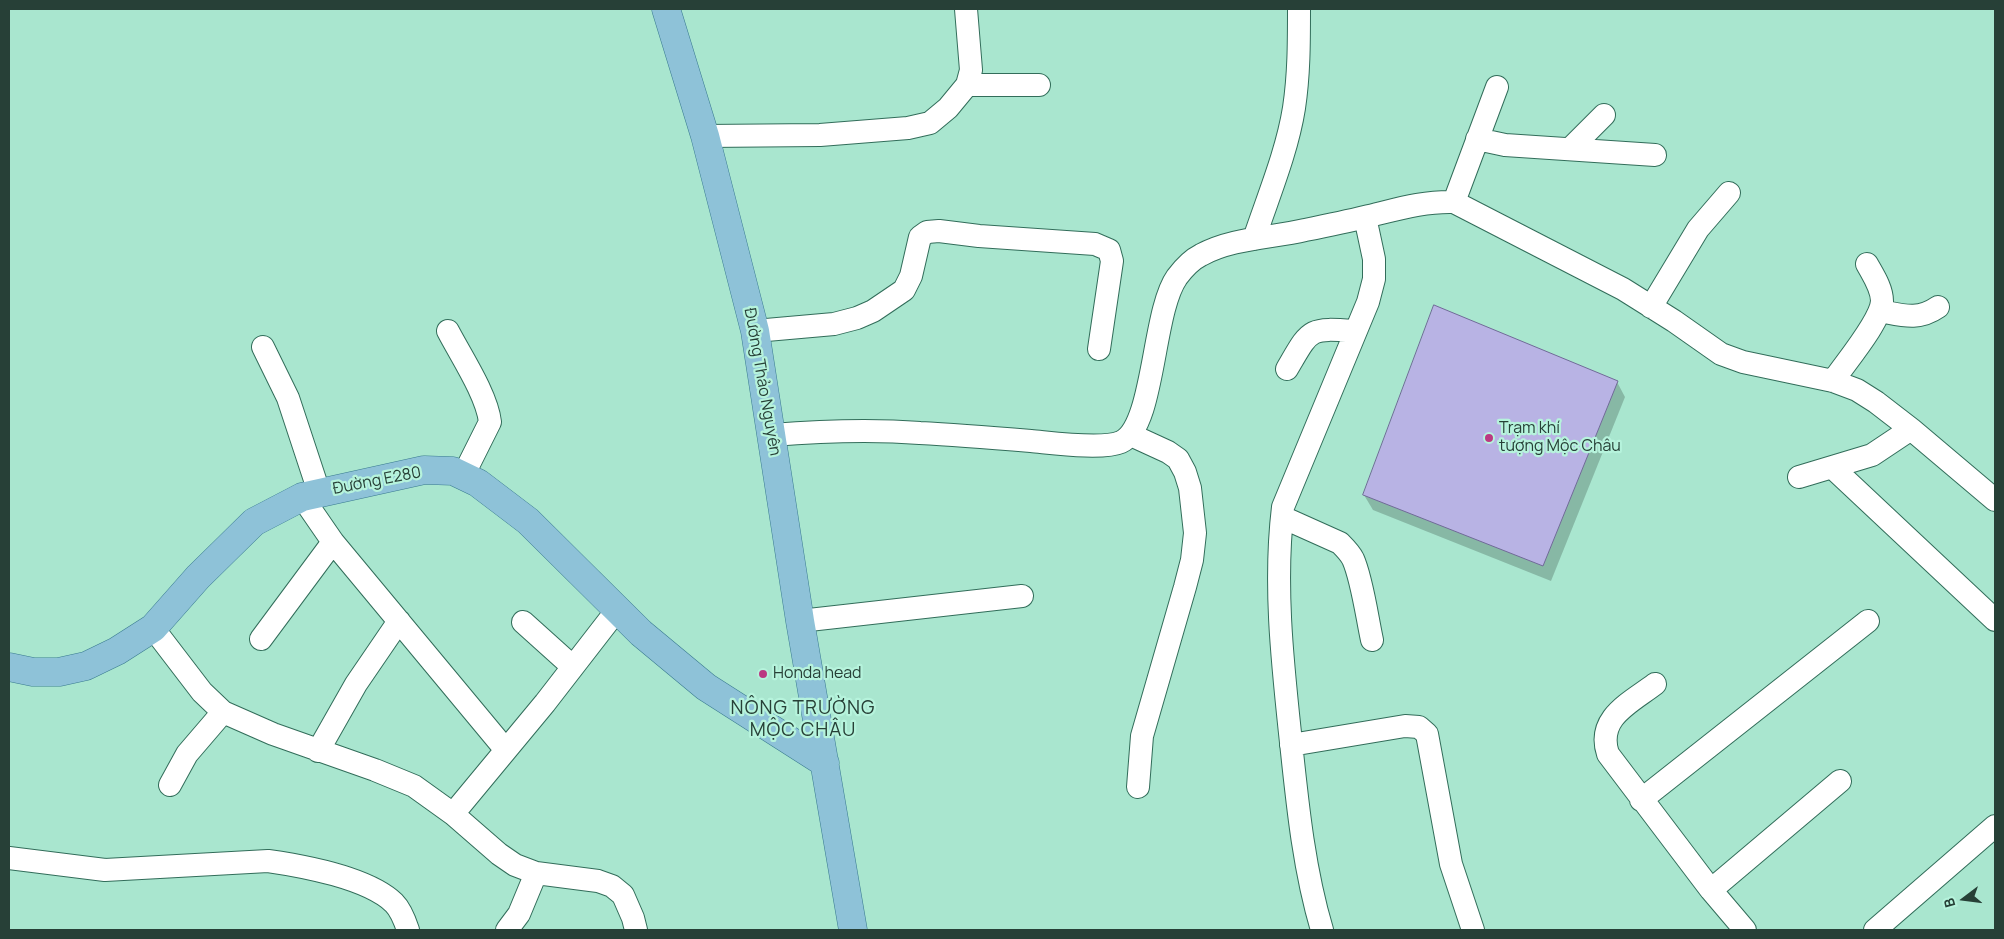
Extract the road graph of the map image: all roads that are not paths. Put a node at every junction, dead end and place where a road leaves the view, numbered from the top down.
1 (666, 9) edge
2 (966, 9) edge
3 (1297, 9) edge
4 (967, 85) junction
5 (1039, 85) dead end
6 (1497, 88) dead end
7 (1604, 115) dead end
8 (705, 136) junction
9 (1478, 139) junction
10 (1570, 149) junction
11 (1655, 155) dead end
12 (1729, 193) dead end
13 (1454, 202) junction
14 (1365, 217) junction
15 (1254, 239) junction
16 (1867, 264) dead end
17 (1651, 306) junction
18 (1938, 307) dead end
19 (1880, 311) junction
20 (448, 330) dead end
21 (755, 331) junction
22 (1355, 332) junction
23 (263, 347) dead end
24 (1099, 349) dead end
25 (1287, 369) dead end
26 (1832, 381) junction
27 (1911, 429) junction
28 (772, 435) junction
29 (1131, 435) junction
30 (1833, 468) junction
31 (463, 476) junction
32 (1799, 477) dead end
33 (311, 495) junction
34 (1995, 500) edge
35 (1282, 516) junction
36 (334, 542) junction
37 (1022, 596) dead end
38 (617, 610) junction
39 (1995, 620) edge
40 (399, 621) junction
41 (800, 621) junction
42 (1868, 621) dead end
43 (523, 622) dead end
44 (153, 628) junction
45 (261, 639) dead end
46 (1372, 640) dead end
47 (9, 667) edge
48 (573, 667) junction
49 (1655, 684) dead end
50 (223, 712) junction
51 (1291, 745) junction
52 (505, 749) junction
53 (318, 751) junction
54 (825, 763) junction
55 (1840, 781) dead end
56 (170, 785) dead end
57 (1138, 787) dead end
58 (1641, 800) junction
59 (453, 814) junction
60 (1995, 826) edge
61 (9, 858) edge
62 (536, 873) junction
63 (1711, 890) junction
64 (408, 930) edge
65 (506, 930) edge
66 (636, 930) edge
67 (853, 930) edge
68 (1322, 930) edge
69 (1473, 930) edge
70 (1745, 930) edge
71 (1875, 930) edge

1 - 8 main road, Đường Thảo Nguyên
2 - 4 street
3 - 15 street
4 - 5 street
4 - 8 street
6 - 9 street
7 - 10 street
8 - 21 main road, Đường Thảo Nguyên
9 - 10 street
9 - 13 street
10 - 11 street
12 - 17 street
13 - 14 street
13 - 17 street
14 - 15 street
14 - 22 street
15 - 29 street
16 - 19 street
17 - 26 street
18 - 19 street
19 - 26 street
20 - 31 street
21 - 24 street
21 - 28 main road, Đường Thảo Nguyên
22 - 25 street
22 - 35 street
23 - 33 street
26 - 27 street
27 - 30 street
27 - 34 street
28 - 29 street
28 - 41 main road, Đường Thảo Nguyên
29 - 57 street
30 - 32 street
30 - 39 street
31 - 33 main road, Đường E280
31 - 38 main road, Đường E280
33 - 36 street
33 - 44 main road, Đường E280
35 - 46 street
35 - 51 street
36 - 40 street
36 - 45 street
37 - 41 street
38 - 48 street
38 - 54 main road, Đường E280
40 - 52 street
40 - 53 street
41 - 54 main road, Đường Thảo Nguyên
42 - 58 street
43 - 48 street
44 - 47 main road, Đường E280
44 - 50 street
48 - 52 street
49 - 58 street
50 - 53 street
50 - 56 street
51 - 68 street
51 - 69 street
52 - 59 street
53 - 59 street
54 - 67 main road, Đường Thảo Nguyên
55 - 63 street
58 - 63 street
59 - 62 street
60 - 71 street
61 - 64 street
62 - 65 street
62 - 66 street
63 - 70 street

